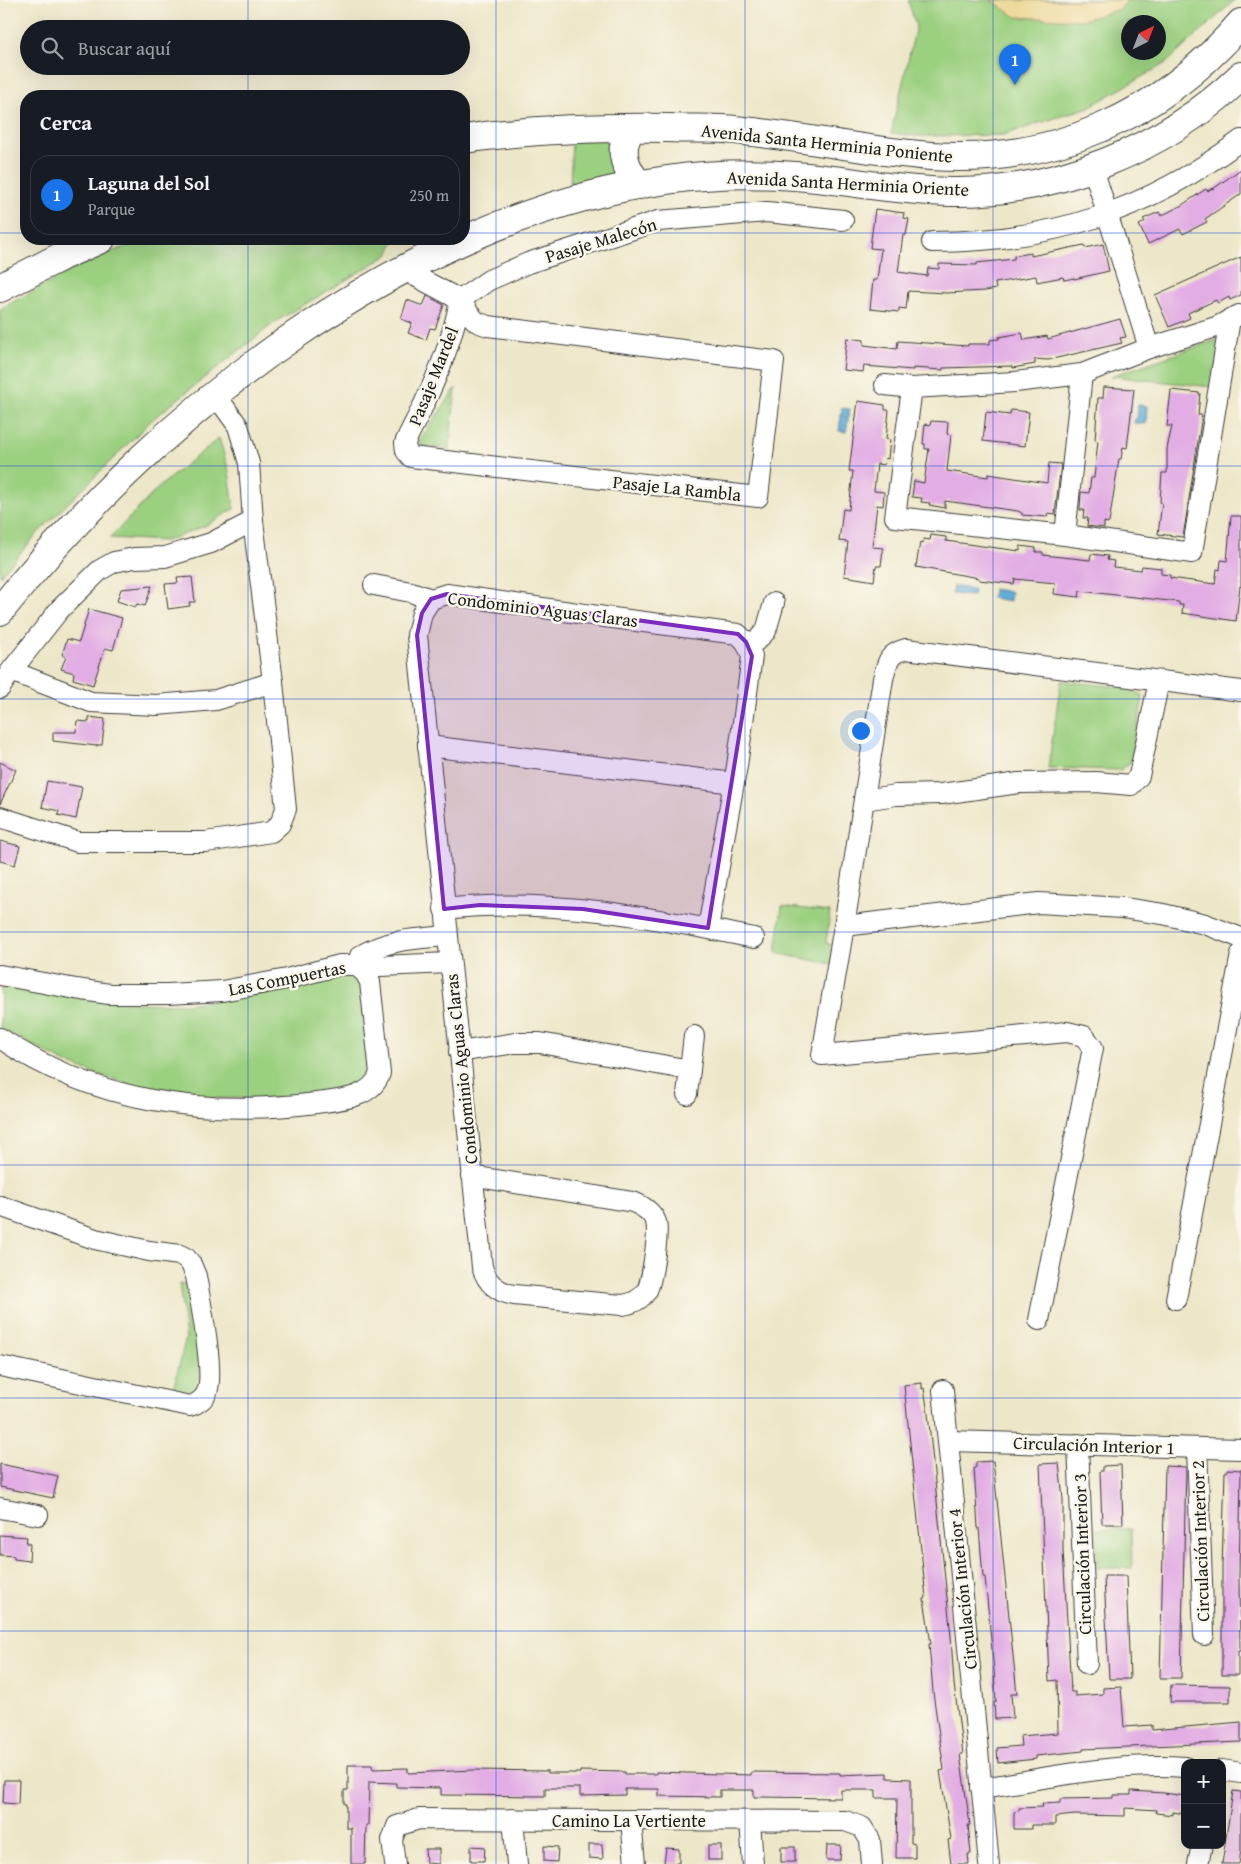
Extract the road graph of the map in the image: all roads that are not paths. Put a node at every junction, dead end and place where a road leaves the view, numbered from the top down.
1 (1241, 24) edge
2 (1241, 76) edge
3 (632, 128) junction
4 (470, 138) edge
5 (1241, 140) edge
6 (1092, 168) junction
7 (639, 185) junction
8 (1107, 214) junction
9 (843, 220) dead end
10 (470, 239) edge
11 (932, 242) dead end
12 (87, 245) edge
13 (456, 245) edge
14 (404, 270) junction
15 (0, 288) edge
16 (460, 300) junction
17 (1236, 317) edge
18 (1149, 348) junction
19 (1082, 374) junction
20 (885, 385) dead end
21 (912, 388) junction
22 (215, 394) junction
23 (406, 451) joint
24 (253, 521) junction
25 (1065, 535) junction
26 (374, 585) dead end
27 (431, 599) junction
28 (774, 603) dead end
29 (0, 611) edge
30 (746, 642) junction
31 (5, 679) edge
32 (1158, 681) junction
33 (273, 682) junction
34 (1241, 691) edge
35 (428, 746) junction
36 (736, 775) junction
37 (864, 800) junction
38 (0, 817) edge
39 (444, 909) junction
40 (844, 926) junction
41 (708, 928) junction
42 (446, 936) junction
43 (754, 938) dead end
44 (1241, 938) edge
45 (1241, 954) edge
46 (449, 963) junction
47 (358, 967) junction
48 (0, 975) edge
49 (694, 1036) dead end
50 (0, 1038) edge
51 (459, 1052) junction
52 (690, 1070) junction
53 (687, 1094) dead end
54 (472, 1176) junction
55 (0, 1206) edge
56 (1176, 1299) dead end
57 (1039, 1320) dead end
58 (0, 1366) edge
59 (943, 1390) dead end
60 (948, 1441) junction
61 (1078, 1444) junction
62 (1197, 1448) junction
63 (1241, 1449) edge
64 (0, 1508) edge
65 (38, 1515) dead end
66 (1204, 1635) dead end
67 (1087, 1664) dead end
68 (1181, 1767) edge
69 (1226, 1771) edge
70 (1241, 1773) edge
71 (981, 1788) junction
72 (513, 1819) junction
73 (631, 1820) junction
74 (750, 1821) junction
75 (1201, 1849) edge
76 (395, 1864) edge
77 (517, 1864) edge
78 (635, 1864) edge
79 (754, 1864) edge
80 (872, 1864) edge
81 (989, 1864) edge
82 (1198, 1864) edge

1 - 3 street, Avenida Santa Herminia Poniente
2 - 6 street, Avenida Santa Herminia Oriente
3 - 4 street, Avenida Santa Herminia Poniente
3 - 7 street
5 - 8 street
6 - 7 street, Avenida Santa Herminia Oriente
6 - 8 street
7 - 10 street, Avenida Santa Herminia Oriente
8 - 11 street
8 - 18 street
9 - 16 street, Pasaje Malecón
12 - 15 street
13 - 14 street, Avenida Santa Herminia Oriente
14 - 16 street
14 - 22 street, Avenida Santa Herminia Oriente
16 - 23 street, Pasaje Mardel
16 - 23 street, Pasaje La Rambla
17 - 18 street
17 - 25 street
18 - 19 street
19 - 21 street
19 - 25 street
20 - 21 street
21 - 25 street
22 - 24 street
22 - 29 street, Avenida Santa Herminia Oriente
24 - 31 street
24 - 33 street
26 - 27 street
27 - 30 street, Condominio Aguas Claras
27 - 35 street, Condominio Aguas Claras
28 - 30 street
30 - 36 street
31 - 33 street
32 - 34 street
32 - 37 street
32 - 37 street
33 - 38 street
35 - 36 street
35 - 39 street, Condominio Aguas Claras
36 - 41 street
37 - 40 street
39 - 41 street
39 - 42 street, Condominio Aguas Claras
40 - 44 street
40 - 57 street
41 - 43 street
42 - 46 street, Condominio Aguas Claras
42 - 47 street
45 - 56 street
46 - 47 street, Condominio Aguas Claras
46 - 51 street, Condominio Aguas Claras
47 - 48 street, Las Compuertas
47 - 50 street, Las Compuertas
49 - 52 street
51 - 52 street
51 - 54 street, Condominio Aguas Claras
52 - 53 street
54 - 54 street, Condominio Aguas Claras
55 - 58 street
59 - 60 street, Circulación Interior 4
60 - 61 street, Circulación Interior 1
60 - 71 street, Circulación Interior 4
61 - 62 street, Circulación Interior 1
61 - 67 street, Circulación Interior 3
62 - 63 street, Circulación Interior 1
62 - 66 street, Circulación Interior 2
64 - 65 street
68 - 71 street
69 - 70 street
71 - 81 street, Circulación Interior 4
72 - 73 street, Camino La Vertiente
72 - 76 street, Camino La Vertiente
72 - 77 street
73 - 74 street, Camino La Vertiente
73 - 78 street
74 - 79 street
74 - 80 street, Camino La Vertiente
75 - 82 street

